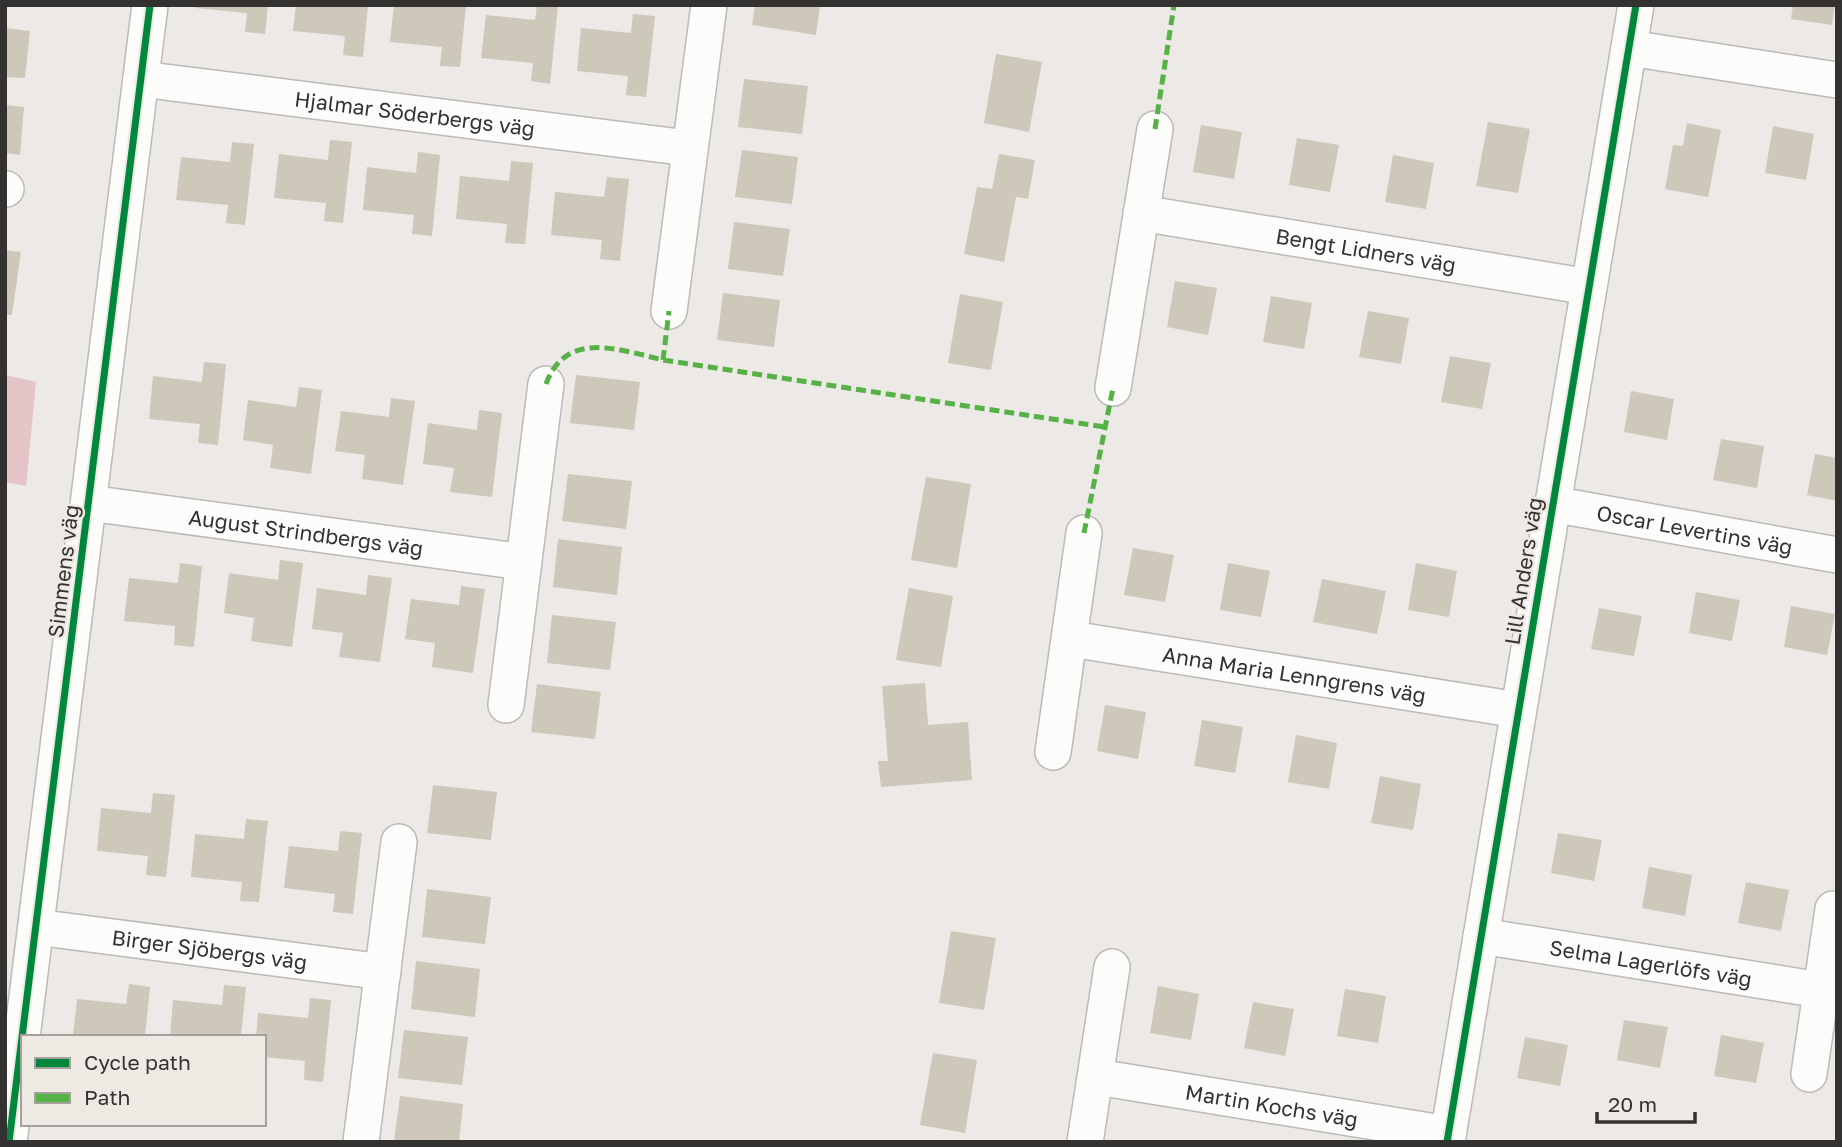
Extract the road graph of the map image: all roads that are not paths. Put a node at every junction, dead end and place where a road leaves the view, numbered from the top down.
1 (150, 5) edge
2 (709, 5) edge
3 (1636, 5) edge
4 (1629, 48) junction
5 (141, 79) junction
6 (1837, 80) edge
7 (1155, 129) dead end
8 (688, 148) junction
9 (1141, 214) junction
10 (1589, 287) junction
11 (669, 310) dead end
12 (546, 384) dead end
13 (1113, 388) dead end
14 (89, 503) junction
15 (1552, 504) junction
16 (1084, 533) dead end
17 (1837, 555) edge
18 (523, 562) junction
19 (1071, 639) junction
20 (506, 705) dead end
21 (1518, 710) junction
22 (1053, 752) dead end
23 (399, 842) dead end
24 (1833, 909) dead end
25 (36, 927) junction
26 (1481, 936) junction
27 (1112, 967) dead end
28 (383, 972) junction
29 (1821, 990) junction
30 (22, 1035) edge
31 (21, 1046) edge
32 (1809, 1074) dead end
33 (1097, 1077) junction
34 (1447, 1138) edge
35 (9, 1142) edge
36 (361, 1142) edge
37 (1085, 1142) edge

1 - 5 street, Simmens väg
2 - 8 street
3 - 4 street, Lill Anders väg
4 - 6 street
4 - 10 street, Lill Anders väg
5 - 8 street, Hjalmar Söderbergs väg
5 - 14 street, Simmens väg
7 - 9 street
8 - 11 street
9 - 10 street, Bengt Lidners väg
9 - 13 street
10 - 15 street, Lill Anders väg
12 - 18 street
14 - 18 street, August Strindbergs väg
14 - 25 street, Simmens väg
15 - 17 street, Oscar Levertins väg
15 - 21 street, Lill Anders väg
16 - 19 street
18 - 20 street
19 - 21 street, Anna Maria Lenngrens väg
19 - 22 street
21 - 26 street, Lill Anders väg
23 - 28 street
24 - 29 street
25 - 28 street, Birger Sjöbergs väg
25 - 30 street, Simmens väg
26 - 29 street, Selma Lagerlöfs väg
26 - 34 street, Lill Anders väg
27 - 33 street
28 - 36 street
29 - 32 street
31 - 35 street, Simmens väg
33 - 34 street, Martin Kochs väg
33 - 37 street

